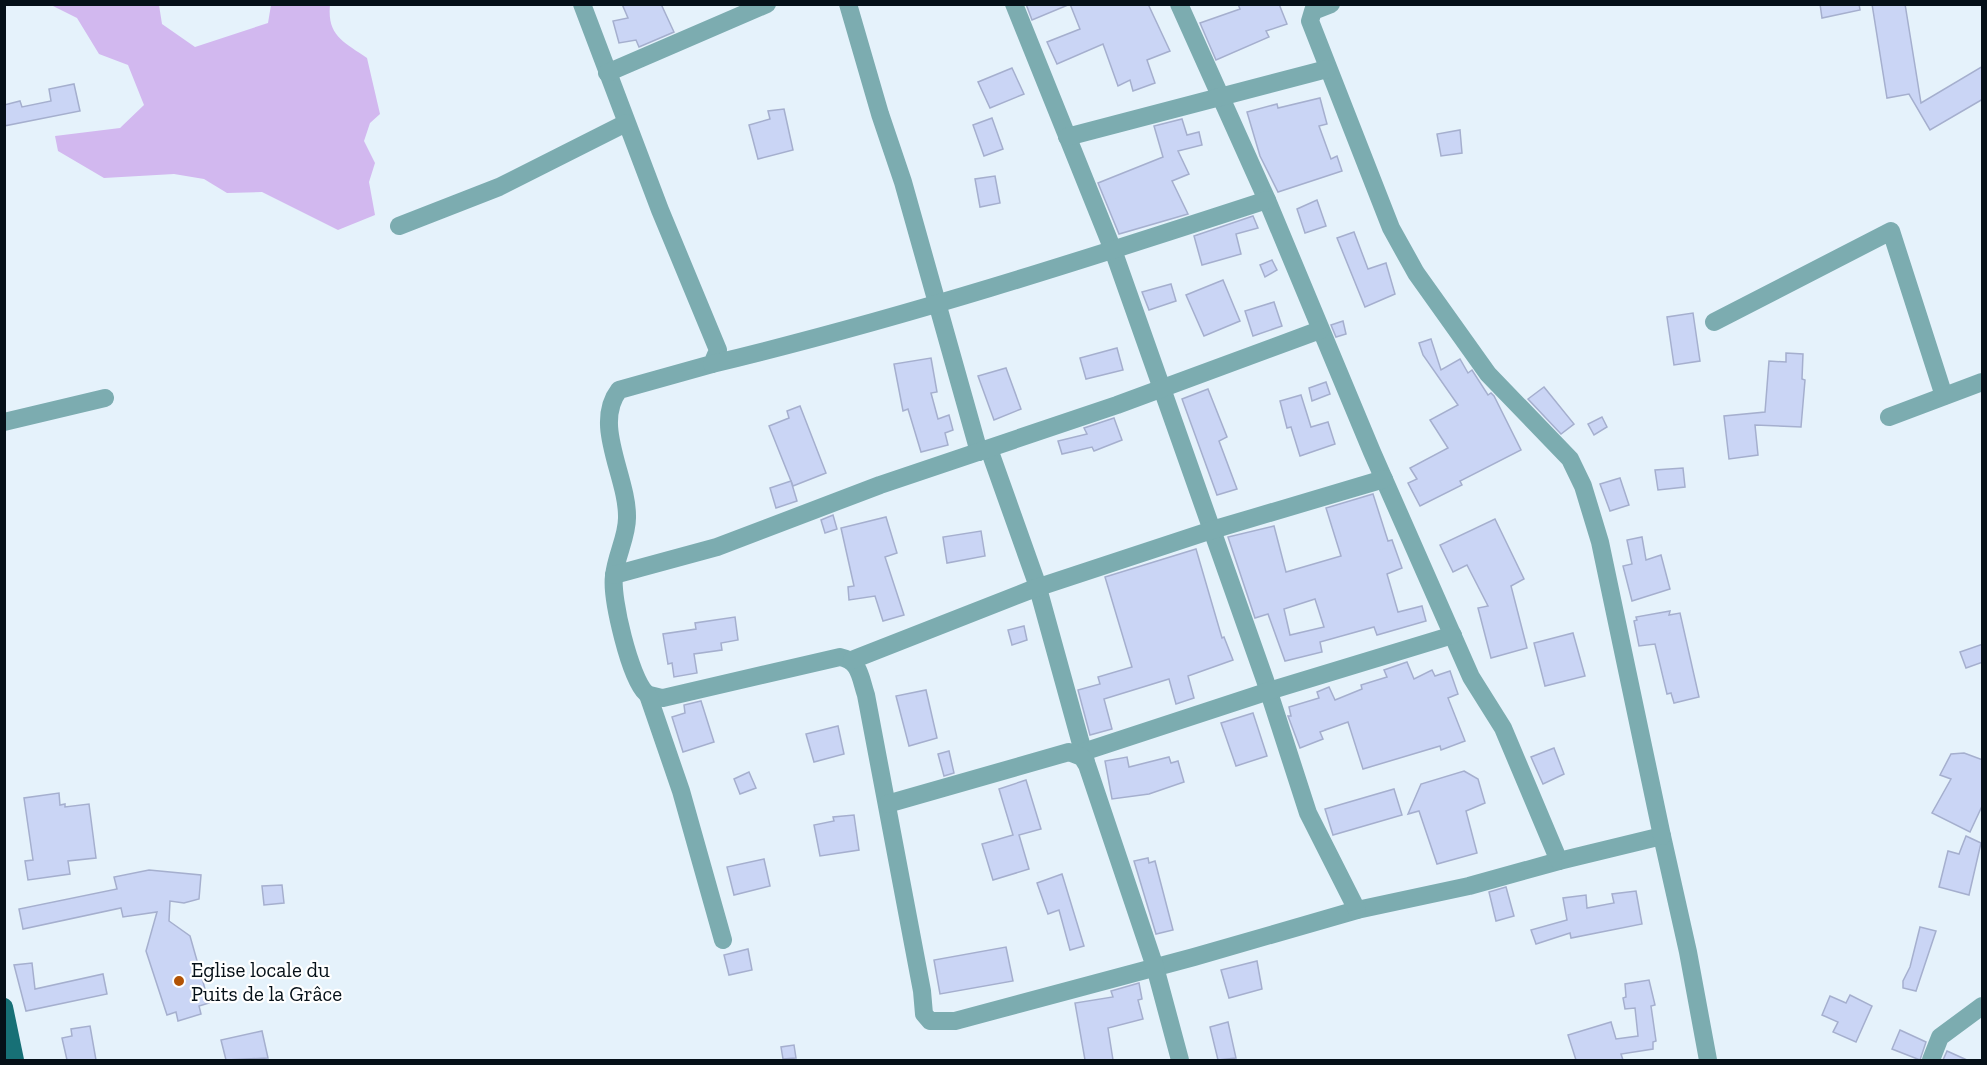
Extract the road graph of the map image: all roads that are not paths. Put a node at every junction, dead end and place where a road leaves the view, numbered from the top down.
1 (582, 4) edge
2 (767, 4) edge
3 (848, 4) edge
4 (1014, 4) edge
5 (1179, 4) edge
6 (1330, 4) edge
7 (1327, 69) junction
8 (607, 73) junction
9 (1219, 97) junction
10 (626, 123) junction
11 (1067, 137) junction
12 (1267, 200) junction
13 (399, 226) dead end
14 (1113, 250) junction
15 (935, 302) junction
16 (1714, 322) dead end
17 (1320, 330) junction
18 (712, 364) junction
19 (1983, 382) edge
20 (1161, 388) junction
21 (1944, 396) junction
22 (105, 398) dead end
23 (1889, 417) dead end
24 (4, 422) edge
25 (984, 450) junction
26 (1384, 479) junction
27 (1212, 530) junction
28 (614, 575) junction
29 (1038, 588) junction
30 (1453, 635) junction
31 (852, 660) junction
32 (1269, 691) junction
33 (648, 695) junction
34 (1085, 759) junction
35 (886, 804) junction
36 (1662, 836) junction
37 (1559, 861) junction
38 (1357, 910) junction
39 (723, 940) dead end
40 (1155, 967) junction
41 (1983, 1006) edge
42 (4, 1007) edge
43 (8, 1037) edge
44 (15, 1060) edge
45 (1180, 1060) edge
46 (1708, 1060) edge
47 (1931, 1060) edge

1 - 8 street
2 - 8 street
3 - 15 street
4 - 11 street
5 - 9 street
6 - 7 street
7 - 9 street
7 - 36 street
8 - 10 street
9 - 11 street
9 - 12 street
10 - 13 street
10 - 18 street
11 - 14 street
12 - 14 street
12 - 17 street
14 - 15 street
14 - 20 street
15 - 18 street
15 - 25 street
16 - 21 street
17 - 20 street
17 - 26 street
18 - 28 street
19 - 21 street
20 - 25 street
20 - 27 street
21 - 23 street
22 - 24 street
25 - 28 street
25 - 29 street
26 - 27 street
26 - 30 street
27 - 29 street
27 - 32 street
28 - 33 street
29 - 31 street
29 - 34 street
30 - 32 street
30 - 37 street
31 - 33 street
31 - 35 street
32 - 34 street
32 - 38 street
33 - 39 street
34 - 35 street
34 - 40 street
35 - 40 street
36 - 37 street
36 - 46 street
37 - 38 street
38 - 40 street
40 - 45 street
41 - 47 street
42 - 43 main road
43 - 44 main road

